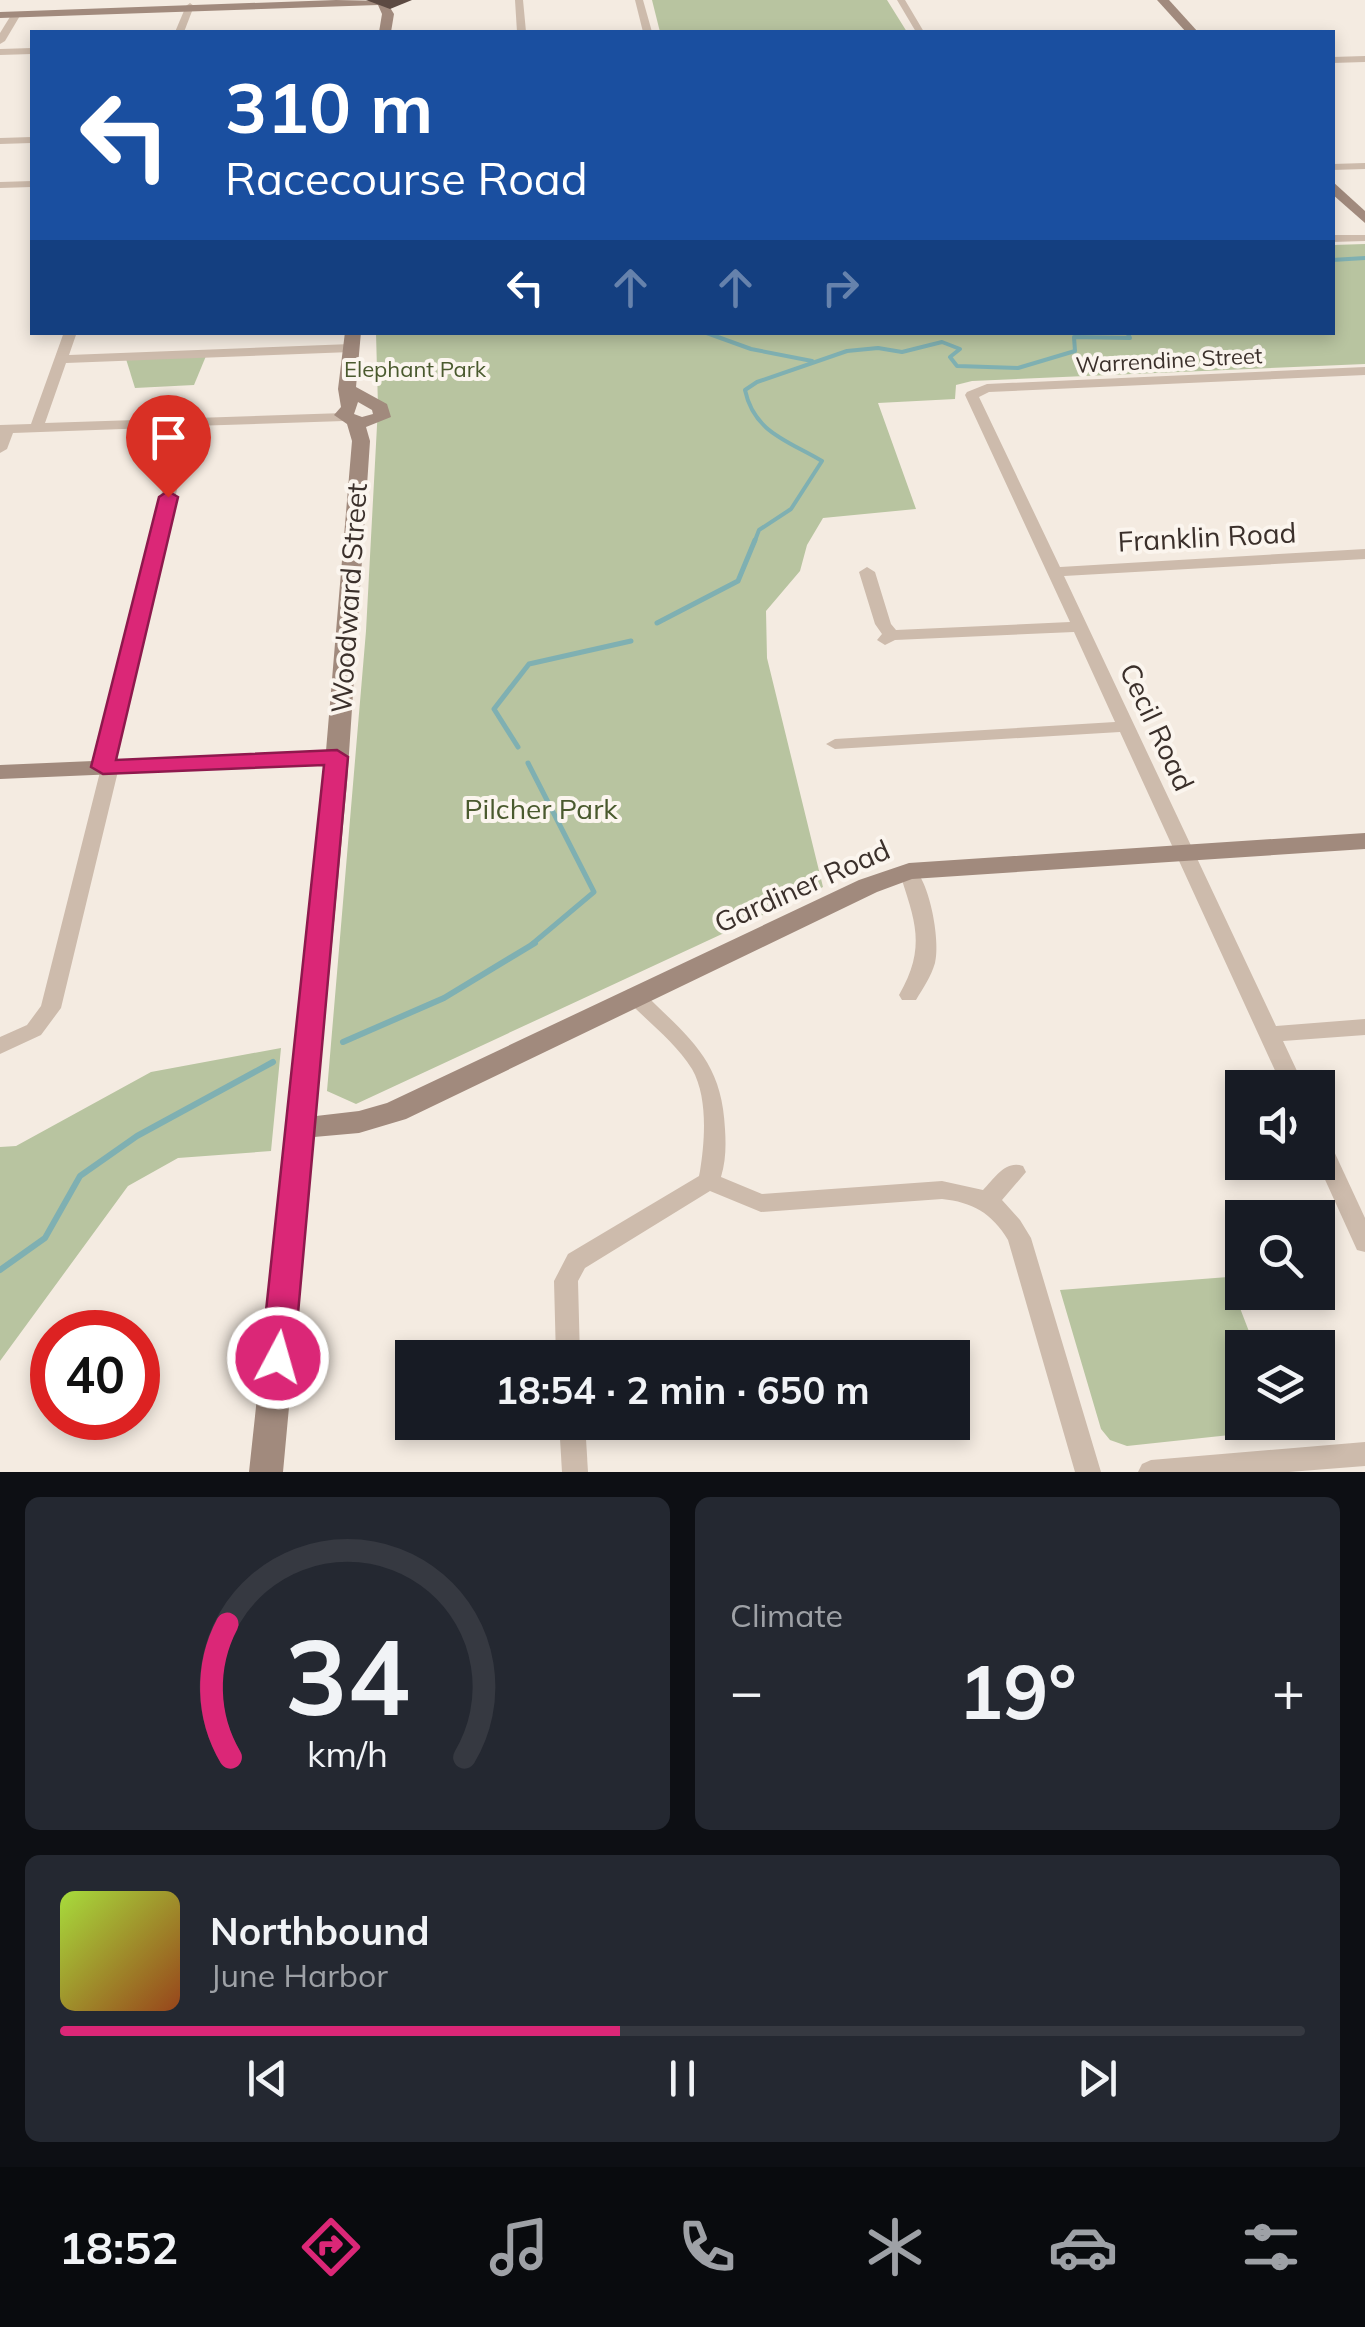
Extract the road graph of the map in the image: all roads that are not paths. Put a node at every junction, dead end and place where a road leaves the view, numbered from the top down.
1 (331, 0) edge
2 (340, 0) edge
3 (519, 0) edge
4 (639, 0) edge
5 (900, 0) edge
6 (1163, 0) edge
7 (392, 3) edge
8 (190, 6) junction
9 (0, 14) edge
10 (16, 14) junction
11 (180, 30) edge
12 (386, 30) edge
13 (522, 30) edge
14 (647, 30) edge
15 (919, 30) edge
16 (1190, 30) edge
17 (0, 42) edge
18 (30, 51) edge
19 (0, 52) edge
20 (1365, 59) edge
21 (1335, 60) edge
22 (30, 140) edge
23 (0, 141) edge
24 (1365, 166) edge
25 (1335, 167) edge
26 (0, 184) edge
27 (30, 184) edge
28 (1335, 188) edge
29 (1365, 219) edge
30 (1365, 238) edge
31 (1335, 239) edge
32 (71, 335) edge
33 (352, 340) edge
34 (61, 359) junction
35 (1365, 371) edge
36 (976, 391) joint
37 (358, 415) junction
38 (186, 422) junction
39 (36, 428) junction
40 (4, 429) edge
41 (0, 450) edge
42 (1365, 554) edge
43 (868, 572) dead end
44 (1052, 572) junction
45 (1078, 627) junction
46 (1123, 727) junction
47 (835, 744) dead end
48 (337, 757) junction
49 (107, 767) junction
50 (0, 772) edge
51 (1365, 840) edge
52 (1182, 852) junction
53 (909, 872) junction
54 (909, 995) dead end
55 (634, 996) junction
56 (1365, 1027) edge
57 (1269, 1034) junction
58 (0, 1046) edge
59 (1286, 1070) edge
60 (300, 1128) junction
61 (1015, 1172) dead end
62 (1335, 1178) edge
63 (708, 1180) junction
64 (988, 1200) junction
65 (1365, 1244) edge
66 (568, 1340) edge
67 (573, 1440) edge
68 (1365, 1454) edge
69 (266, 1472) edge
70 (575, 1472) edge
71 (1088, 1472) edge
72 (1151, 1472) edge

1 - 2 street
1 - 7 street
1 - 8 street
3 - 13 street
4 - 14 street
5 - 15 street
6 - 16 street
7 - 12 street
8 - 10 street
8 - 11 street
9 - 10 street
10 - 17 street
18 - 19 street
20 - 21 street
22 - 23 street
24 - 25 street
26 - 27 street
28 - 29 street
30 - 31 street
32 - 34 street
33 - 34 street
33 - 37 street, Woodward Street
34 - 39 street
35 - 36 street, Warrendine Street
36 - 44 street, Cecil Road
37 - 38 street
37 - 48 street, Woodward Street
38 - 39 street
38 - 49 street
39 - 40 street
40 - 41 street
42 - 44 street, Franklin Road
43 - 45 street
44 - 45 street, Cecil Road
45 - 46 street, Cecil Road
46 - 47 street
46 - 52 street, Cecil Road
48 - 49 street
48 - 60 street, Woodward Street
49 - 50 street
49 - 58 street
51 - 52 street, Gardiner Road
52 - 53 street, Gardiner Road
52 - 57 street, Cecil Road
53 - 54 street
53 - 55 street, Gardiner Road
55 - 60 street, Gardiner Road
55 - 63 street
56 - 57 street
57 - 59 street, Cecil Road
60 - 69 street, Woodward Street
61 - 64 street
62 - 65 street
63 - 64 street
63 - 66 street
64 - 71 street
67 - 70 street
68 - 72 street

